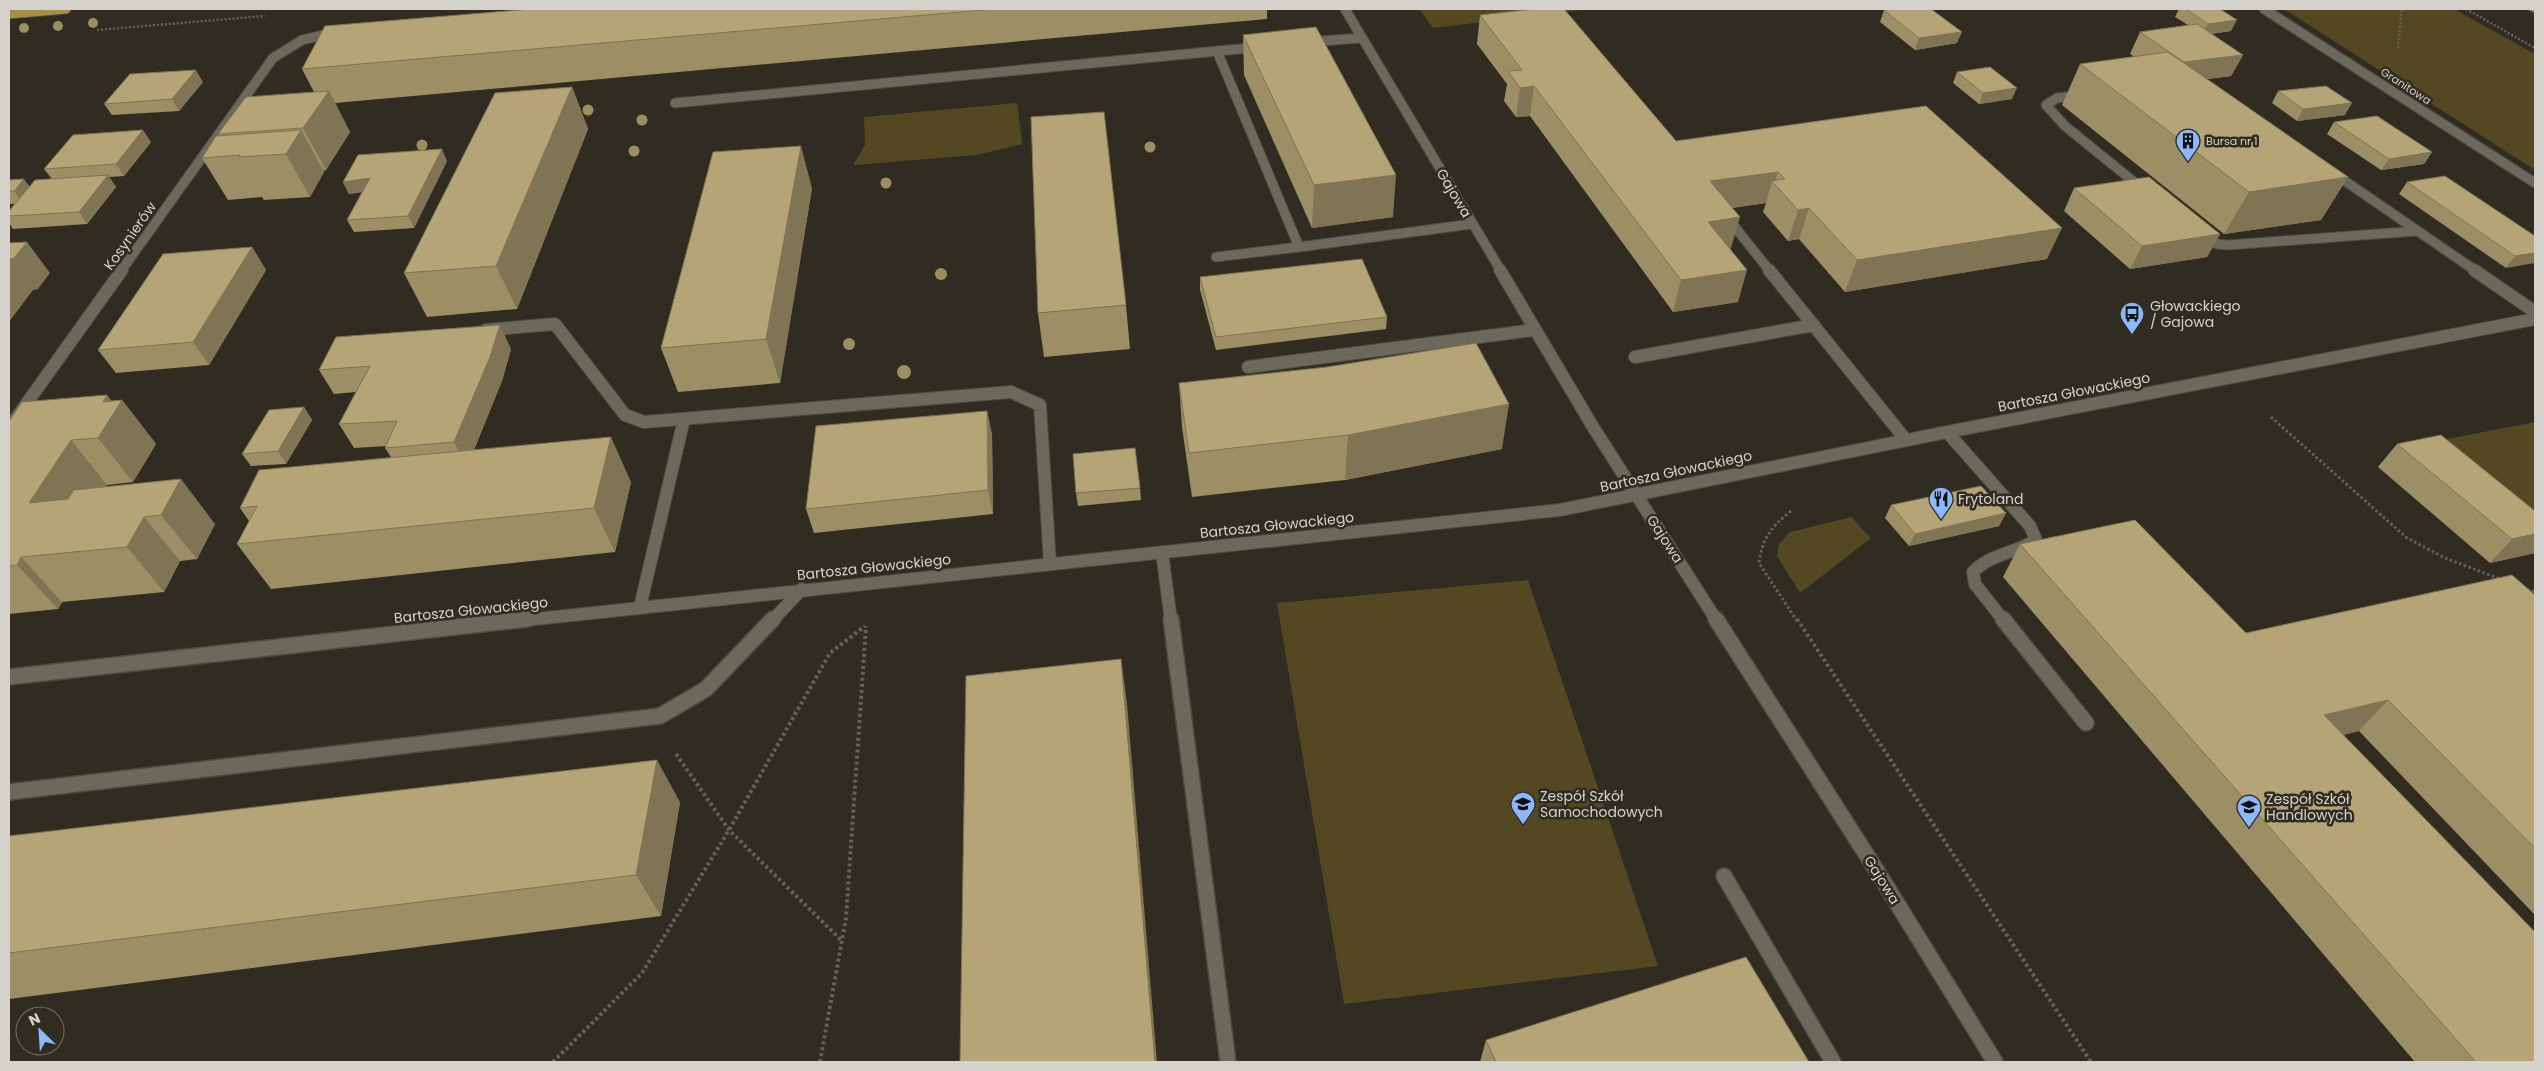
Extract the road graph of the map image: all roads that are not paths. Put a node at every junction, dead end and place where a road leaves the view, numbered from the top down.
1 (66, 9) edge
2 (1345, 9) edge
3 (2264, 9) edge
4 (9, 14) edge
5 (342, 32) edge
6 (1362, 38) junction
7 (1296, 43) edge
8 (1266, 46) edge
9 (1217, 51) junction
10 (2096, 93) edge
11 (675, 103) dead end
12 (2320, 164) edge
13 (2535, 183) edge
14 (2154, 198) edge
15 (1726, 216) edge
16 (1472, 224) junction
17 (2194, 230) edge
18 (2417, 231) junction
19 (1298, 247) junction
20 (1216, 257) dead end
21 (2535, 312) edge
22 (2535, 319) edge
23 (1814, 325) junction
24 (477, 330) edge
25 (1534, 330) junction
26 (1635, 357) dead end
27 (1248, 367) dead end
28 (684, 419) junction
29 (9, 428) edge
30 (1947, 432) junction
31 (1906, 440) junction
32 (1636, 495) junction
33 (1162, 552) junction
34 (1050, 564) junction
35 (802, 589) junction
36 (640, 606) junction
37 (9, 677) edge
38 (2086, 723) dead end
39 (9, 792) edge
40 (1724, 876) dead end
41 (1228, 1062) edge
42 (1833, 1062) edge
43 (1996, 1062) edge

1 - 4 main road
2 - 6 street, Gajowa
3 - 13 street, Granitowa
5 - 29 street, Kosynierów
6 - 7 street
6 - 16 street, Gajowa
8 - 9 street
9 - 11 street
9 - 19 street
10 - 14 street
12 - 18 street
15 - 23 street
16 - 19 street
16 - 25 street, Gajowa
17 - 18 street
18 - 21 street
19 - 20 street
22 - 30 street, Bartosza Głowackiego
23 - 26 street
23 - 31 street
24 - 28 street
25 - 27 street
25 - 32 street, Gajowa
28 - 34 street
28 - 36 street
30 - 31 street, Bartosza Głowackiego
30 - 38 street
31 - 32 street, Bartosza Głowackiego
32 - 33 street, Bartosza Głowackiego
32 - 43 street, Gajowa
33 - 34 street, Bartosza Głowackiego
33 - 41 street
34 - 35 street, Bartosza Głowackiego
35 - 36 street, Bartosza Głowackiego
35 - 39 street
36 - 37 street, Bartosza Głowackiego
40 - 42 street

